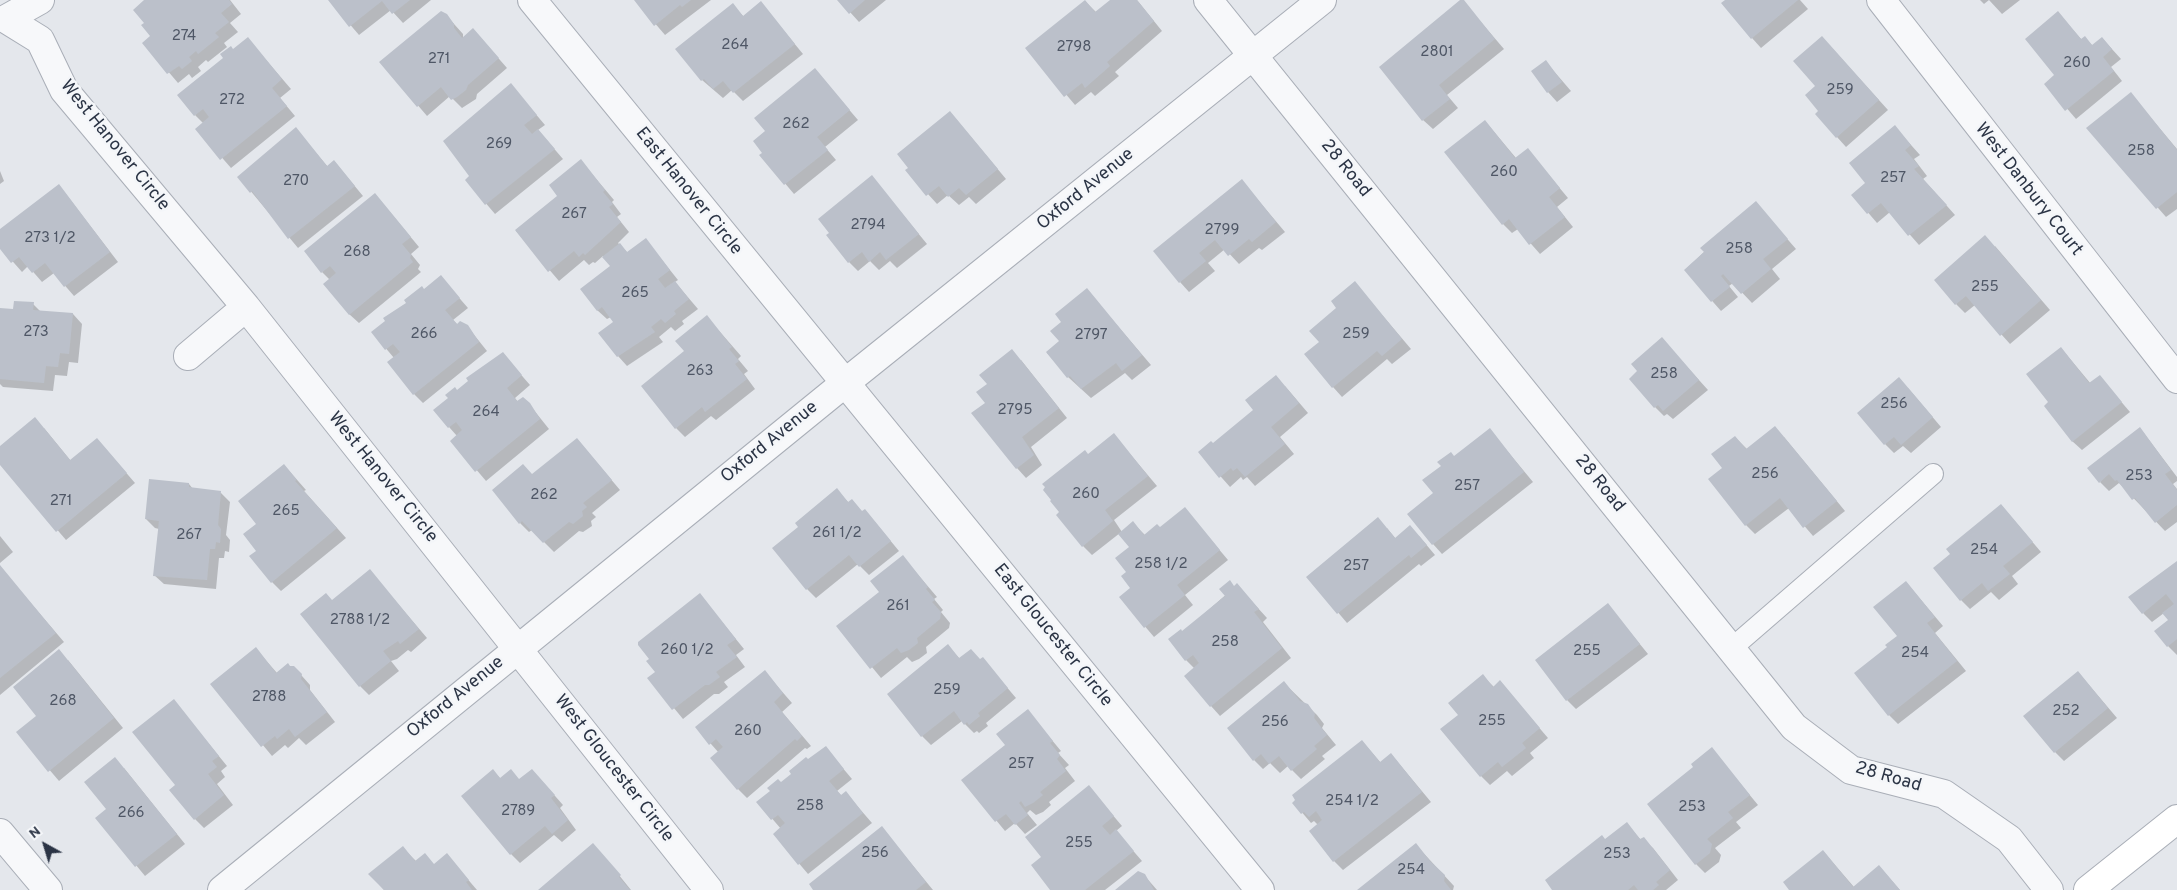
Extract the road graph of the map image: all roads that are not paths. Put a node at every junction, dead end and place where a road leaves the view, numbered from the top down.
1 (40, 0) edge
2 (532, 0) edge
3 (1208, 0) edge
4 (1322, 0) edge
5 (1881, 0) edge
6 (1254, 55) junction
7 (246, 307) junction
8 (188, 356) dead end
9 (2177, 380) edge
10 (845, 383) junction
11 (1934, 474) dead end
12 (518, 648) junction
13 (1732, 648) junction
14 (2177, 819) edge
15 (0, 833) edge
16 (48, 890) edge
17 (222, 890) edge
18 (709, 890) edge
19 (1260, 890) edge
20 (2049, 890) edge
21 (2088, 890) edge

1 - 7 street, West Hanover Circle
2 - 10 street, East Hanover Circle
3 - 6 street, 28 Road
4 - 6 street, Oxford Avenue
5 - 9 street, West Danbury Court
6 - 10 street, Oxford Avenue
6 - 13 street, 28 Road
7 - 8 street
7 - 12 street, West Hanover Circle
10 - 12 street, Oxford Avenue
10 - 19 street, East Gloucester Circle
11 - 13 lane
12 - 17 street, Oxford Avenue
12 - 18 street, West Gloucester Circle
13 - 20 street, 28 Road
14 - 21 main road
15 - 16 street

